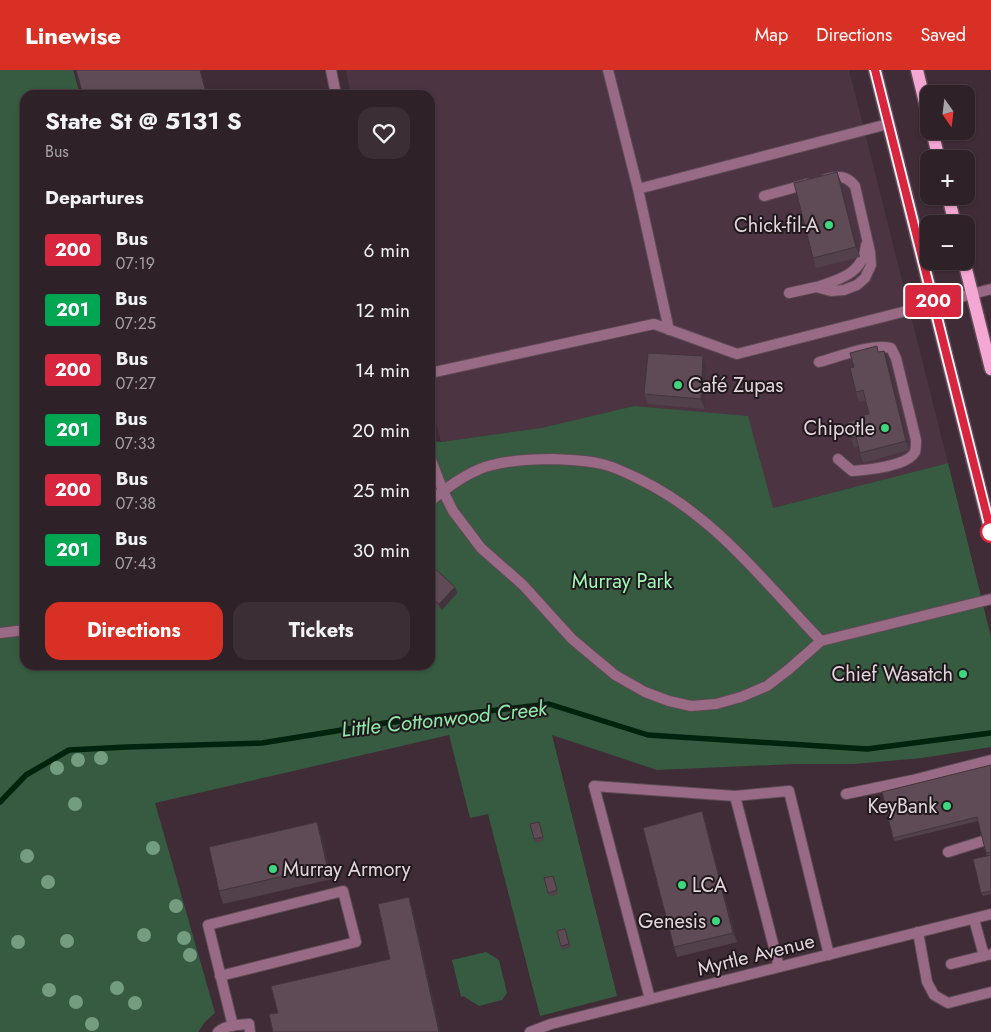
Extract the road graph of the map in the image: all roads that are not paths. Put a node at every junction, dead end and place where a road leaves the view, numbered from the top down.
1 (331, 70) edge
2 (608, 70) edge
3 (875, 70) edge
4 (917, 70) edge
5 (921, 85) edge
6 (335, 90) edge
7 (888, 124) junction
8 (638, 189) junction
9 (764, 196) dead end
10 (966, 270) edge
11 (991, 289) edge
12 (789, 293) dead end
13 (972, 294) junction
14 (934, 304) junction
15 (669, 330) junction
16 (820, 362) dead end
17 (991, 369) edge
18 (435, 372) edge
19 (838, 459) dead end
20 (435, 471) edge
21 (442, 491) junction
22 (435, 497) edge
23 (991, 533) edge
24 (991, 599) edge
25 (20, 631) edge
26 (0, 633) edge
27 (821, 641) junction
28 (991, 760) edge
29 (846, 794) dead end
30 (736, 796) junction
31 (983, 841) edge
32 (948, 852) dead end
33 (991, 914) edge
34 (974, 918) junction
35 (918, 932) junction
36 (829, 955) junction
37 (987, 955) edge
38 (951, 964) dead end
39 (779, 967) junction
40 (220, 976) junction
41 (991, 992) edge
42 (650, 999) junction
43 (233, 1026) junction
44 (249, 1028) edge
45 (218, 1032) edge
46 (531, 1032) edge

1 - 6 street
2 - 8 street
3 - 7 main road
4 - 5 main road
7 - 8 street
7 - 14 main road
8 - 15 street
9 - 12 street
10 - 13 main road
11 - 13 street
13 - 14 street
13 - 17 main road
14 - 15 street
14 - 23 main road
15 - 18 street
16 - 19 street
20 - 21 street
21 - 22 street
21 - 27 street
21 - 27 street
24 - 27 street
25 - 26 street
28 - 29 street
30 - 36 street
30 - 39 street
30 - 42 street
31 - 32 street
33 - 34 street, Myrtle Avenue
34 - 35 street, Myrtle Avenue
34 - 37 street
35 - 36 street, Myrtle Avenue
35 - 41 street
36 - 39 street, Myrtle Avenue
37 - 38 street
39 - 42 street, Myrtle Avenue
40 - 40 street
40 - 43 street
42 - 46 street, Myrtle Avenue
43 - 44 street
43 - 45 street

